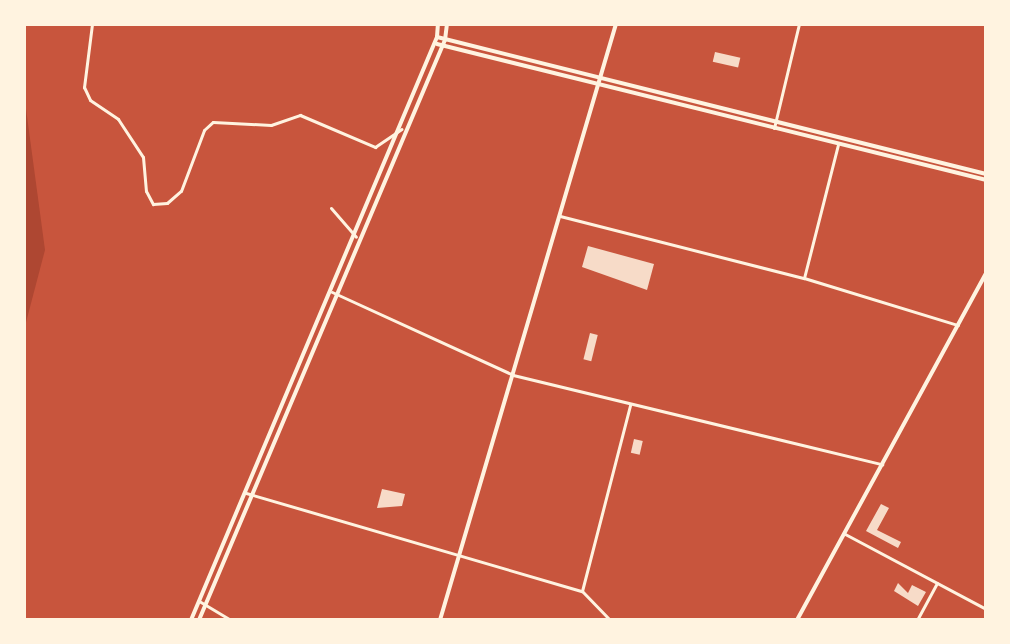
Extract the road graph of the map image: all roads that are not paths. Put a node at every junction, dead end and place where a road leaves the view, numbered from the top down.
1 (92, 24) edge
2 (438, 24) edge
3 (447, 24) edge
4 (616, 24) edge
5 (799, 24) edge
6 (437, 37) junction
7 (444, 42) junction
8 (437, 44) junction
9 (600, 82) junction
10 (775, 125) junction
11 (402, 129) junction
12 (838, 145) junction
13 (986, 174) edge
14 (986, 180) edge
15 (331, 208) dead end
16 (560, 216) junction
17 (356, 237) junction
18 (986, 274) edge
19 (804, 278) junction
20 (335, 293) junction
21 (958, 325) junction
22 (513, 375) junction
23 (631, 404) junction
24 (882, 464) junction
25 (249, 495) junction
26 (845, 534) junction
27 (459, 555) junction
28 (937, 583) junction
29 (582, 591) junction
30 (199, 601) junction
31 (206, 605) junction
32 (986, 609) edge
33 (191, 620) edge
34 (199, 620) edge
35 (231, 620) edge
36 (440, 620) edge
37 (610, 620) edge
38 (797, 620) edge
39 (917, 620) edge

1 - 11 street
2 - 6 main road
3 - 7 main road
4 - 9 main road
5 - 10 street
6 - 7 main road
6 - 8 main road
7 - 8 main road
7 - 9 main road
7 - 20 main road
8 - 11 main road
9 - 10 main road
9 - 16 main road
10 - 12 main road
10 - 13 main road
11 - 17 main road
12 - 14 main road
12 - 19 street
15 - 17 street
16 - 19 street
16 - 22 main road
17 - 20 main road
18 - 21 main road
19 - 21 street
20 - 22 street
20 - 25 main road
21 - 24 main road
22 - 23 street
22 - 27 main road
23 - 24 street
23 - 29 street
24 - 26 main road
25 - 27 street
25 - 30 main road
25 - 31 main road
26 - 28 street
26 - 38 main road
27 - 29 street
27 - 36 main road
28 - 32 street
28 - 39 street
29 - 37 street
30 - 31 street
30 - 33 main road
31 - 34 main road
31 - 35 street

